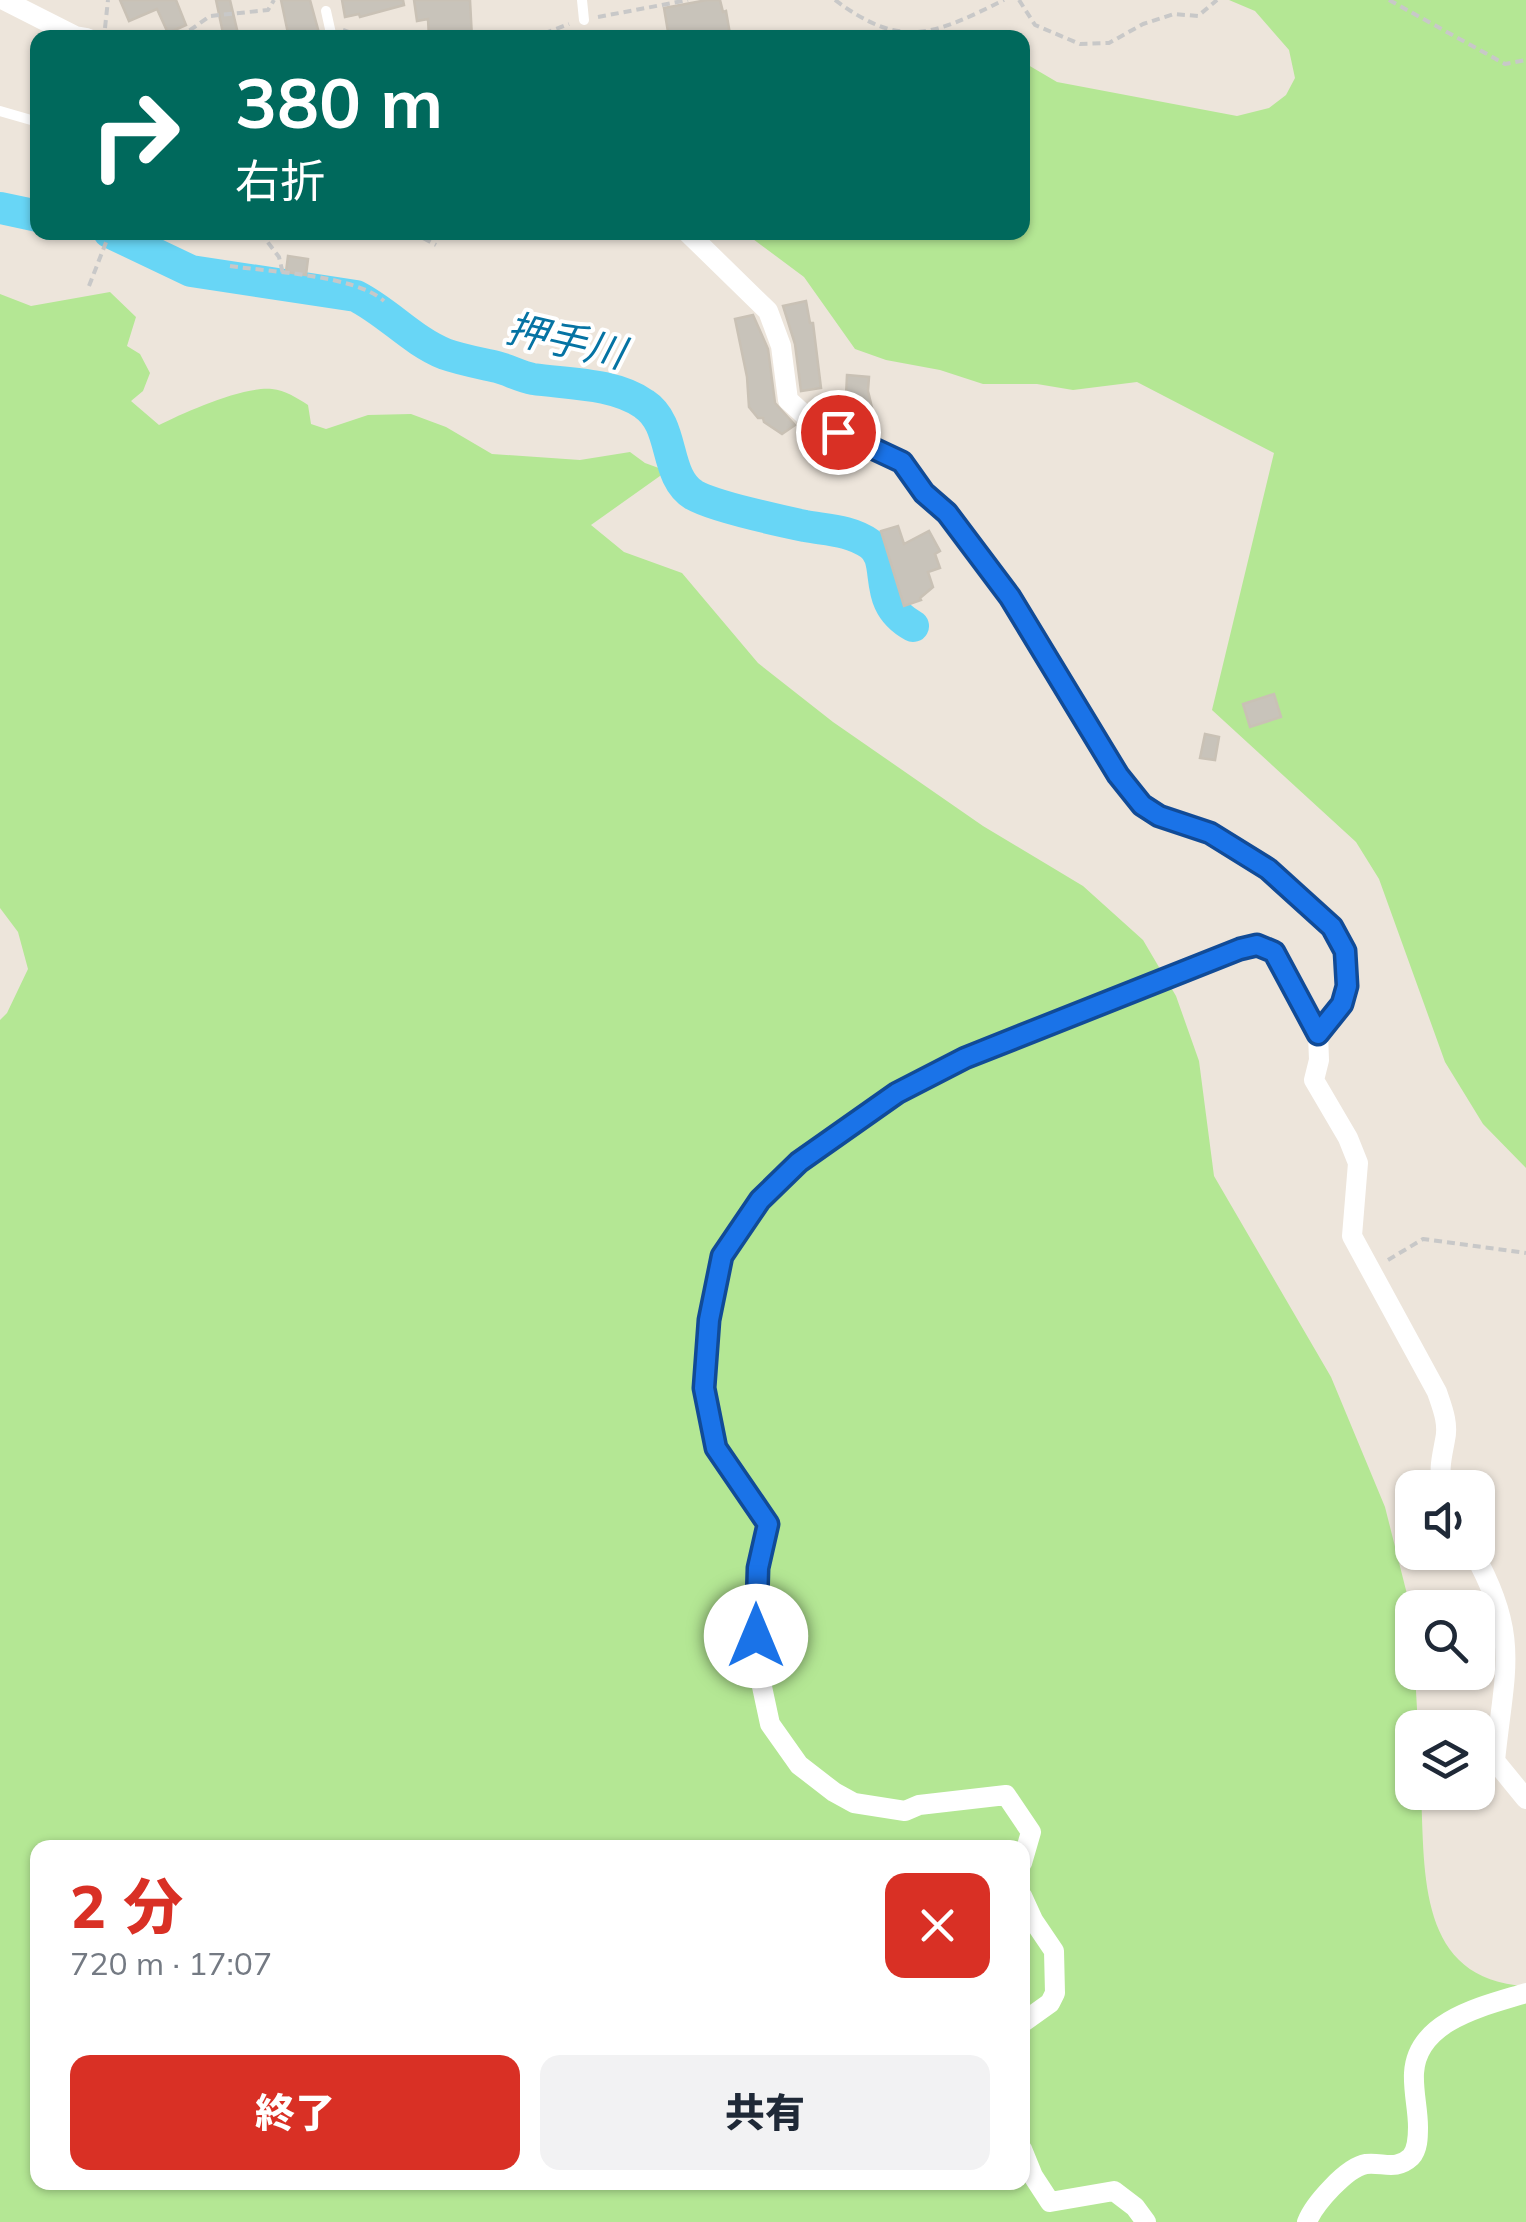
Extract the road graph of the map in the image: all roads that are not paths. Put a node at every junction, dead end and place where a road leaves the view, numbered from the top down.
1 (4, 0) edge
2 (582, 0) edge
3 (326, 11) dead end
4 (584, 20) road end
5 (66, 30) edge
6 (330, 30) edge
7 (0, 111) edge
8 (30, 120) edge
9 (695, 240) edge
10 (1318, 1034) junction
11 (1441, 1470) edge
12 (1482, 1570) edge
13 (1526, 1799) edge
14 (1028, 1840) edge
15 (1030, 1913) edge
16 (1526, 1993) edge
17 (1030, 2017) edge
18 (1030, 2169) edge
19 (1146, 2222) edge
20 (1307, 2222) edge

1 - 5 street
2 - 4 lane
3 - 6 lane
7 - 8 lane
9 - 10 street
10 - 11 street
10 - 14 street
12 - 13 street
15 - 17 street
16 - 20 street
18 - 19 street

